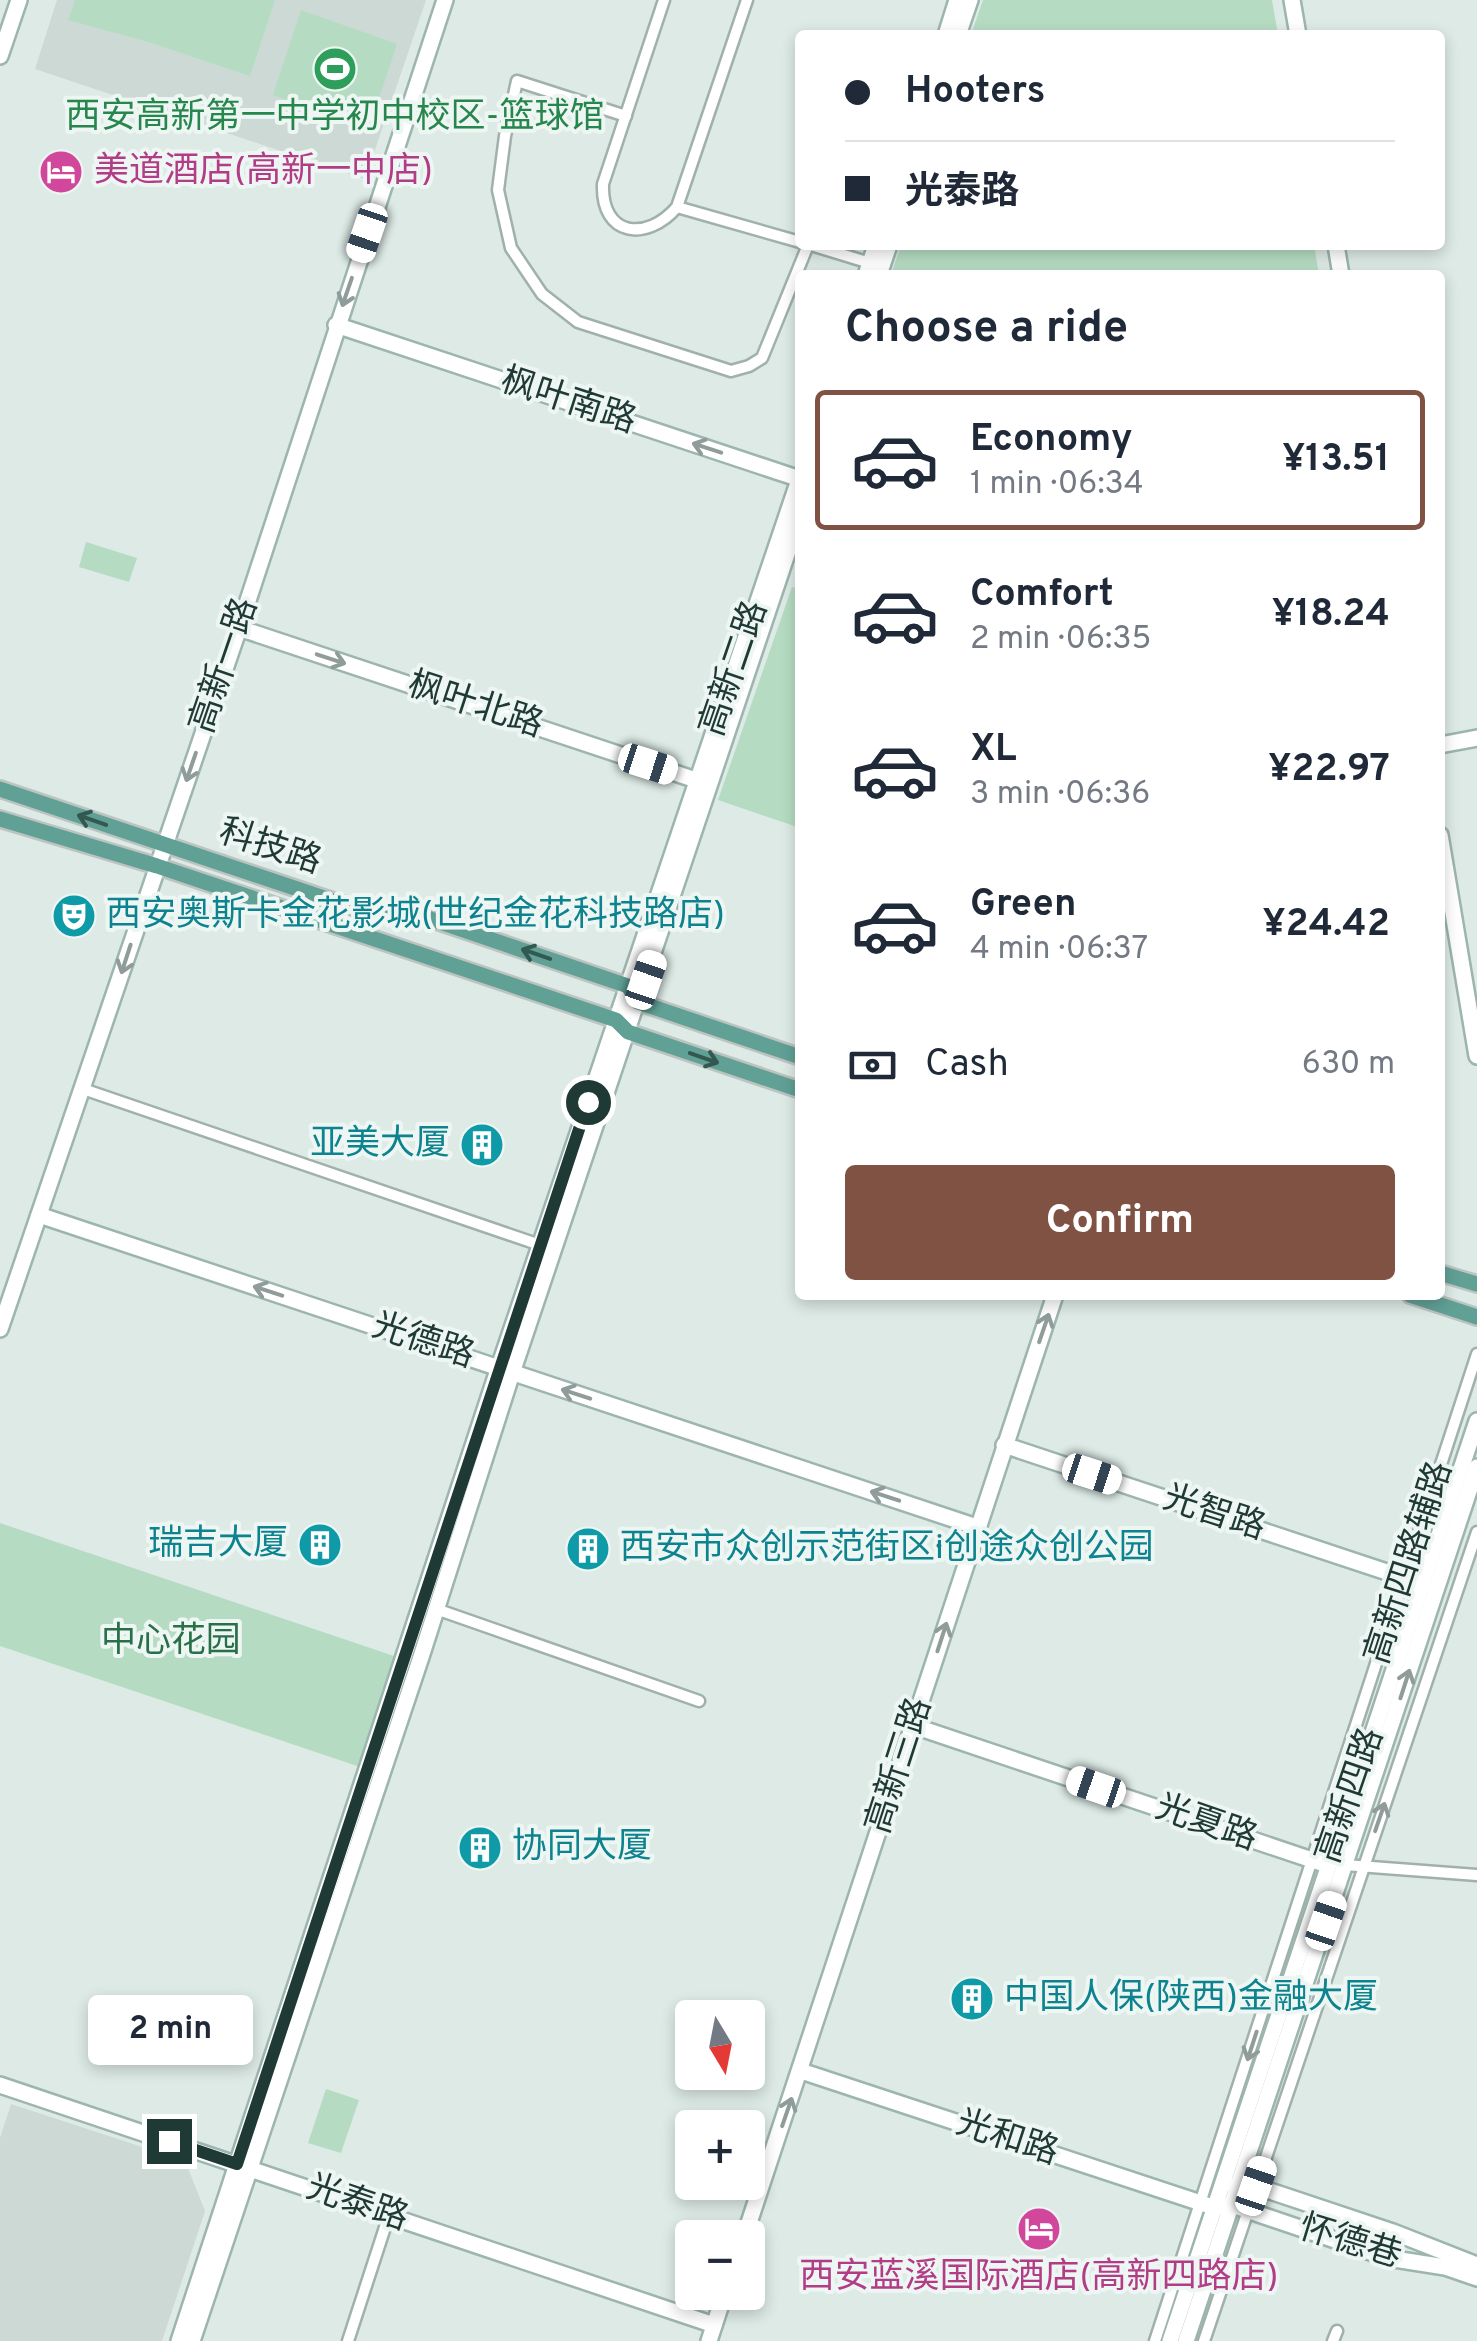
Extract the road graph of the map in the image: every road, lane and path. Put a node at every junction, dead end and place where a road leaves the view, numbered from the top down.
1 (19, 0) edge
2 (445, 0) edge
3 (664, 0) edge
4 (747, 0) edge
5 (958, 0) edge
6 (970, 0) edge
7 (1292, 0) edge
8 (948, 30) edge
9 (960, 30) edge
10 (1297, 30) edge
11 (0, 56) edge
12 (626, 116) junction
13 (677, 207) junction
14 (795, 241) edge
15 (821, 250) edge
16 (870, 270) edge
17 (795, 279) edge
18 (336, 325) junction
19 (795, 476) edge
20 (795, 494) edge
21 (795, 529) edge
22 (239, 628) junction
23 (1477, 738) edge
24 (1445, 744) edge
25 (704, 783) junction
26 (0, 789) edge
27 (0, 818) edge
28 (164, 845) junction
29 (1445, 865) edge
30 (157, 866) junction
31 (628, 986) junction
32 (638, 1002) junction
33 (622, 1026) junction
34 (795, 1054) edge
35 (1477, 1056) edge
36 (795, 1088) edge
37 (83, 1089) junction
38 (39, 1215) junction
39 (540, 1244) junction
40 (1445, 1274) edge
41 (1477, 1284) edge
42 (1053, 1300) edge
43 (1425, 1300) edge
44 (1477, 1317) edge
45 (0, 1329) edge
46 (1477, 1354) edge
47 (505, 1370) junction
48 (1477, 1422) edge
49 (1004, 1445) junction
50 (1477, 1466) edge
51 (977, 1527) junction
52 (1477, 1532) edge
53 (1405, 1578) junction
54 (1423, 1584) junction
55 (436, 1610) junction
56 (698, 1701) dead end
57 (914, 1726) junction
58 (1321, 1863) junction
59 (1345, 1865) junction
60 (1363, 1866) junction
61 (1477, 1875) edge
62 (801, 2070) junction
63 (0, 2085) edge
64 (243, 2166) junction
65 (1248, 2184) junction
66 (1206, 2205) junction
67 (1240, 2208) junction
68 (389, 2215) junction
69 (750, 2220) edge
70 (1477, 2265) edge
71 (1477, 2278) edge
72 (712, 2333) edge
73 (179, 2341) edge
74 (192, 2341) edge
75 (348, 2341) edge
76 (1155, 2341) edge
77 (1170, 2341) edge
78 (1186, 2341) edge
79 (1204, 2341) edge

1 - 11 street
2 -> 18 street, 高新一路
3 - 12 street
4 - 13 street
5 - 8 street
6 - 9 street
7 - 10 street
12 - 13 street
12 - 17 street
13 - 14 street
15 - 16 street
19 -> 18 street, 枫叶南路
18 - 22 street, 高新一路
20 - 25 street, 高新二路
21 - 25 street, 高新二路
22 -> 25 street, 枫叶北路
22 -> 28 street, 高新一路
23 - 24 street
25 - 31 street, 高新二路
25 - 32 street, 高新二路
28 -> 26 main road, 科技路
27 - 30 main road, 科技路
28 - 30 street, 高新一路
31 -> 28 main road, 科技路
29 - 35 street
30 - 33 main road, 科技路
30 -> 37 street, 高新一路
31 - 32 main road
31 - 33 street, 高新二路
32 - 33 street, 高新二路
32 - 34 main road
33 -> 36 main road, 科技路
33 - 39 street, 高新二路
33 - 47 street, 高新二路
37 - 38 street, 高新一路
37 - 39 street
38 - 45 street, 高新一路
47 -> 38 street, 光德路
39 - 47 street, 高新二路
40 - 41 main road
49 -> 42 street, 高新三路
43 - 44 main road
46 - 53 street, 高新四路辅路
51 -> 47 street, 光德路
47 - 55 street, 高新二路
47 - 64 street, 高新二路
48 - 54 street, 高新四路
49 - 51 street, 高新三路
49 - 53 street, 光智路
59 -> 50 street, 高新四路
57 -> 51 street, 高新三路
60 -> 52 street, 高新四路辅路
53 - 54 street, 光智路
53 - 58 street, 高新四路辅路
54 - 58 street, 高新四路
55 - 56 street
55 - 64 street, 高新二路
57 - 58 street, 光夏路
57 - 62 street, 高新三路
58 -> 66 street, 高新四路
59 - 60 street
59 - 65 street, 高新四路
60 - 61 street
60 - 65 street, 高新四路辅路
62 - 66 street, 光和路
69 -> 62 street, 高新三路
63 - 64 street, 光泰路
64 - 68 street, 光泰路
64 - 73 street, 高新二路
64 - 74 street, 高新二路
65 - 66 street
65 - 67 street, 高新四路
65 - 70 street, 怀德巷
66 - 67 street, 怀德巷
66 - 76 street
66 - 77 street, 高新四路
67 - 71 street, 怀德巷
67 - 78 street, 高新四路
67 - 79 street
68 - 72 street, 光泰路
68 - 75 street

